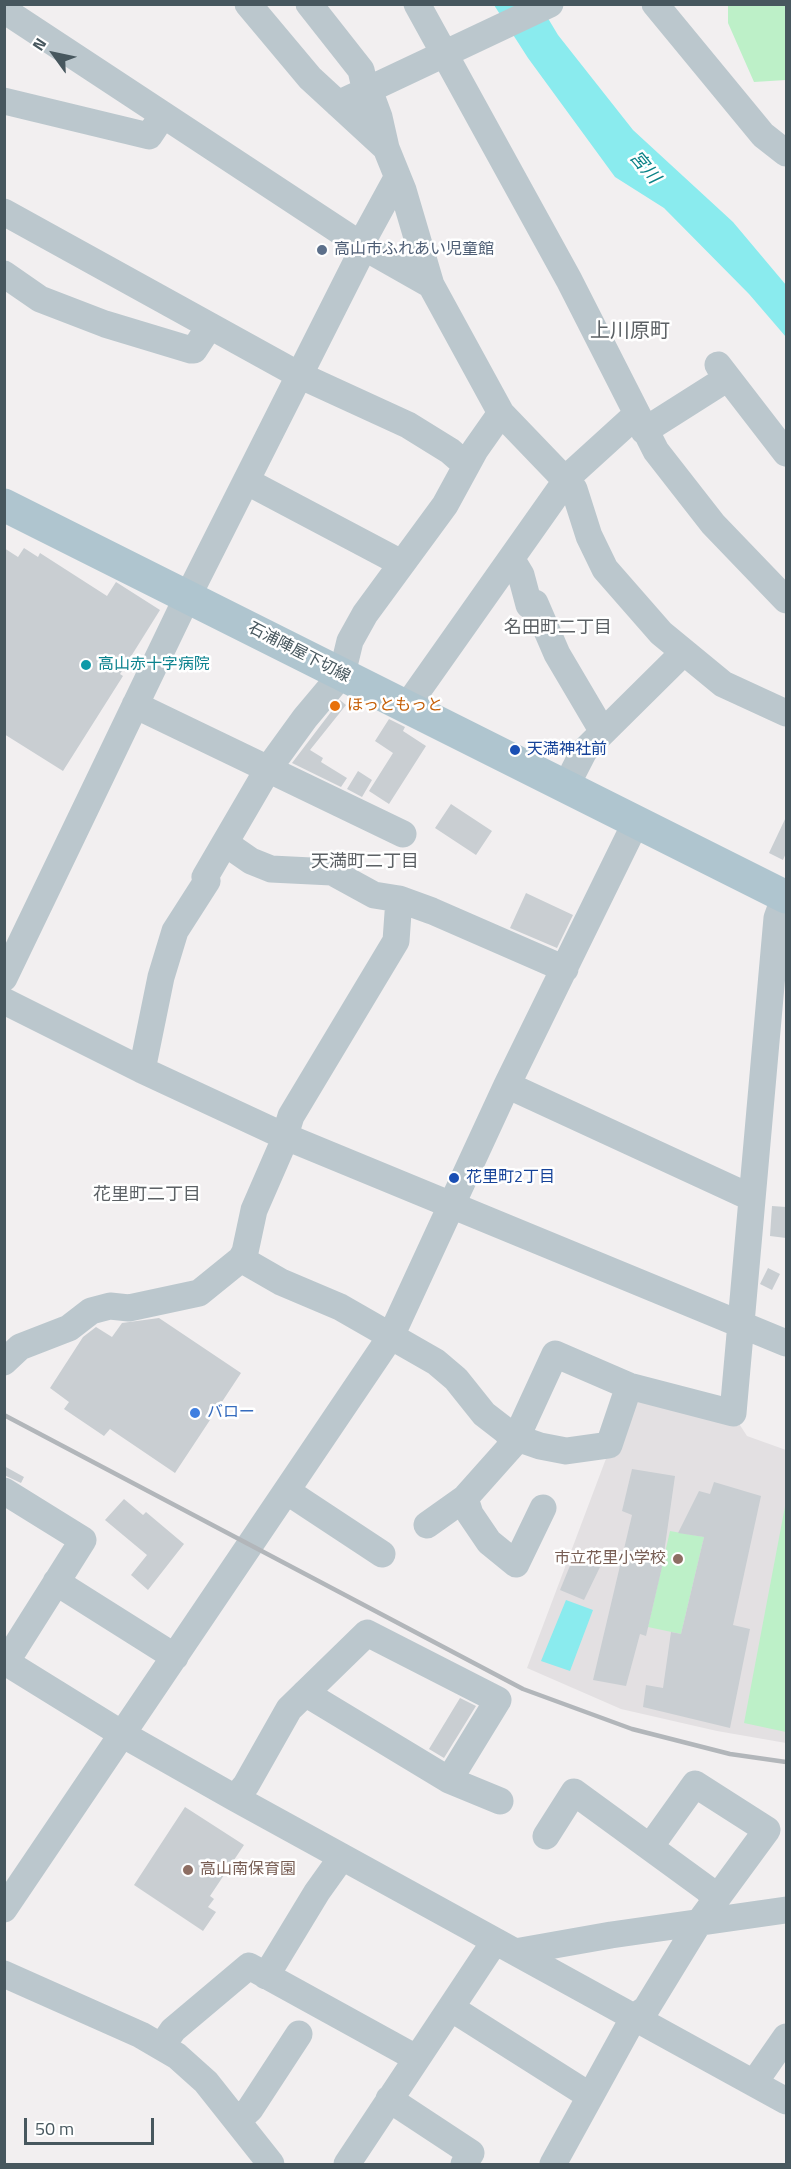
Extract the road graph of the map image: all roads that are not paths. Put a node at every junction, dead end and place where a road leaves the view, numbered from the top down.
1 (248, 4) edge
2 (309, 4) edge
3 (417, 4) edge
4 (550, 4) edge
5 (655, 4) edge
6 (4, 10) edge
7 (445, 54) junction
8 (368, 91) junction
9 (4, 101) edge
10 (338, 104) junction
11 (162, 115) junction
12 (386, 148) junction
13 (786, 153) edge
14 (398, 177) junction
15 (4, 212) edge
16 (363, 246) junction
17 (4, 274) edge
18 (431, 285) junction
19 (209, 327) junction
20 (299, 375) junction
21 (501, 413) junction
22 (640, 423) junction
23 (786, 453) edge
24 (466, 465) junction
25 (246, 481) junction
26 (566, 481) junction
27 (4, 505) edge
28 (512, 560) junction
29 (401, 563) junction
30 (188, 596) junction
31 (786, 600) edge
32 (684, 652) junction
33 (342, 674) junction
34 (135, 705) junction
35 (407, 706) junction
36 (786, 713) edge
37 (603, 732) junction
38 (268, 769) junction
39 (566, 786) junction
40 (637, 820) junction
41 (403, 834) dead end
42 (225, 843) junction
43 (786, 896) edge
44 (409, 904) junction
45 (565, 969) junction
46 (4, 978) edge
47 (4, 1001) edge
48 (142, 1070) junction
49 (507, 1085) junction
50 (284, 1136) junction
51 (752, 1198) junction
52 (452, 1204) junction
53 (241, 1259) junction
54 (742, 1324) junction
55 (391, 1336) junction
56 (786, 1343) edge
57 (4, 1362) edge
58 (629, 1386) junction
59 (515, 1440) junction
60 (4, 1491) edge
61 (288, 1492) junction
62 (465, 1498) junction
63 (543, 1508) dead end
64 (427, 1525) dead end
65 (382, 1554) dead end
66 (56, 1582) junction
67 (175, 1657) junction
68 (5, 1661) edge
69 (305, 1693) junction
70 (123, 1734) junction
71 (449, 1780) junction
72 (235, 1798) junction
73 (500, 1801) dead end
74 (546, 1836) dead end
75 (650, 1847) junction
76 (342, 1857) junction
77 (716, 1900) junction
78 (4, 1909) edge
79 (786, 1910) edge
80 (698, 1924) junction
81 (505, 1946) junction
82 (4, 1974) edge
83 (266, 1976) junction
84 (451, 2008) junction
85 (634, 2017) junction
86 (299, 2034) dead end
87 (786, 2037) edge
88 (162, 2046) junction
89 (416, 2058) junction
90 (754, 2083) junction
91 (590, 2096) junction
92 (389, 2099) junction
93 (786, 2101) edge
94 (237, 2121) junction
95 (271, 2164) edge
96 (347, 2164) edge
97 (464, 2164) edge
98 (553, 2164) edge

1 - 10 street
2 - 8 street
3 - 7 street
4 - 7 street
5 - 13 street
6 - 11 street
7 - 8 street
7 - 22 street
8 - 10 street
8 - 12 street
9 - 11 street
10 - 12 street
11 - 16 street
12 - 14 street
14 - 16 street
14 - 18 street
15 - 19 street
16 - 18 street
16 - 20 street
17 - 19 street
18 - 21 street
19 - 20 street
20 - 24 street
20 - 25 street
21 - 24 street
21 - 26 street
22 - 23 street
22 - 26 street
22 - 31 street
24 - 29 street
25 - 29 street
25 - 30 street
26 - 28 street
26 - 32 street
27 - 30 main road, 石浦陣屋下切線
28 - 35 street
28 - 37 street
29 - 33 street
30 - 33 main road, 石浦陣屋下切線
30 - 34 street
32 - 36 street
32 - 37 street
33 - 35 main road, 石浦陣屋下切線
33 - 38 street
34 - 38 street
34 - 46 street
35 - 39 main road, 石浦陣屋下切線
37 - 39 street
38 - 41 street
38 - 42 street
39 - 40 main road, 石浦陣屋下切線
40 - 43 main road, 石浦陣屋下切線
40 - 45 street
42 - 44 street
42 - 48 street
43 - 51 street
44 - 45 street
44 - 50 street
45 - 49 street
47 - 48 street
48 - 50 street
49 - 51 street
49 - 52 street
50 - 52 street
50 - 53 street
51 - 54 street
52 - 54 street
52 - 55 street
53 - 55 street
53 - 57 street
54 - 56 street
54 - 58 street
55 - 59 street
55 - 61 street
58 - 59 street
58 - 59 street
59 - 62 street
60 - 66 street
61 - 65 street
61 - 67 street
62 - 63 street
62 - 64 street
66 - 67 street
66 - 68 street
67 - 70 street
68 - 70 street
69 - 71 street
69 - 71 street
69 - 72 street
70 - 72 street
70 - 78 street
71 - 73 street
72 - 76 street
74 - 75 street
75 - 77 street
75 - 77 street
76 - 81 street
76 - 83 street
77 - 80 street
79 - 80 street
80 - 81 street
80 - 85 street
81 - 84 street
81 - 85 street
82 - 88 street
83 - 88 street
83 - 89 street
84 - 89 street
84 - 91 street
85 - 90 street
85 - 91 street
86 - 94 street
87 - 90 street
88 - 94 street
89 - 92 street
90 - 93 street
91 - 98 street
92 - 96 street
92 - 97 street
94 - 95 street

